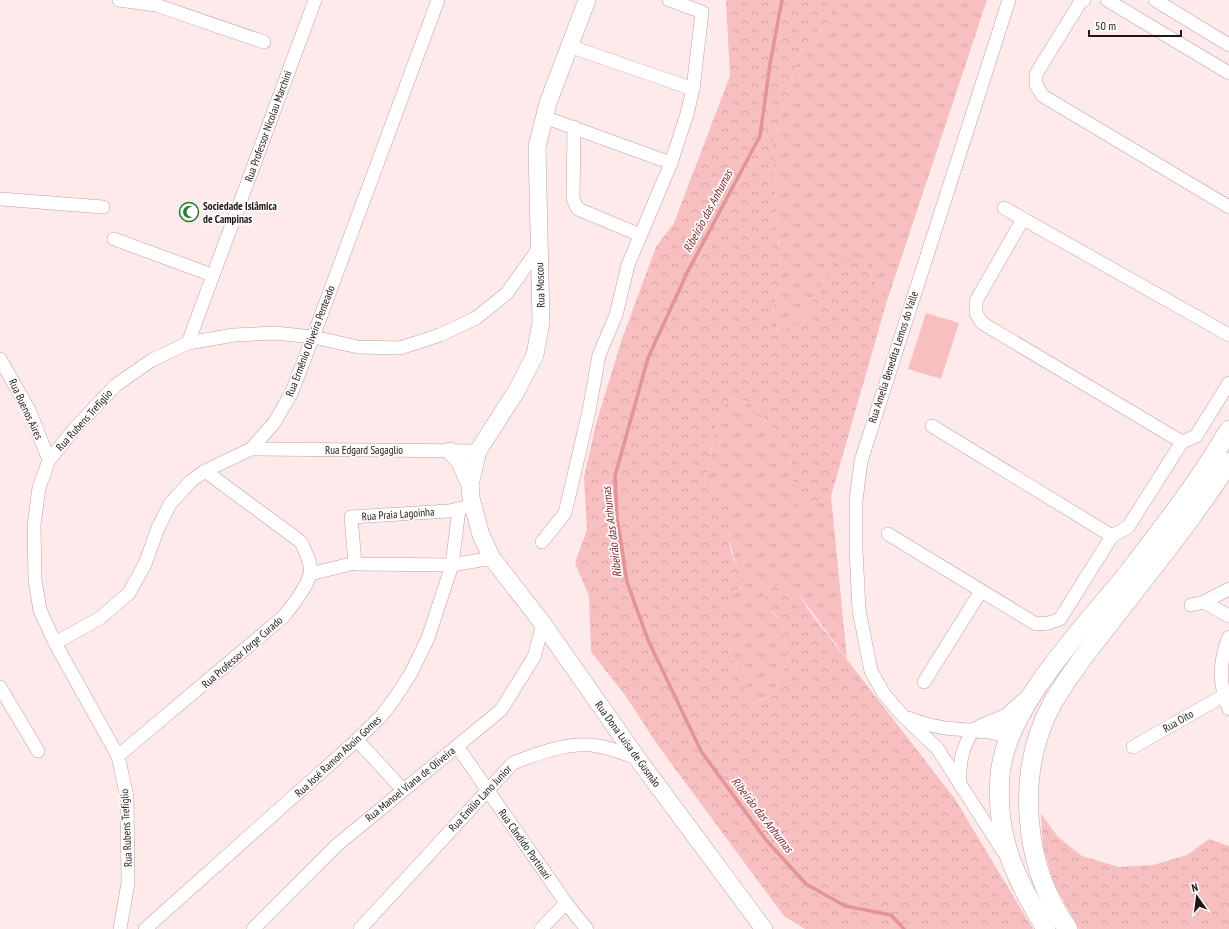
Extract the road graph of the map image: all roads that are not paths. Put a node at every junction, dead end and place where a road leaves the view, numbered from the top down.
1 (119, 0) edge
2 (315, 0) edge
3 (438, 0) edge
4 (587, 0) edge
5 (669, 0) edge
6 (1008, 0) edge
7 (1084, 0) edge
8 (1107, 0) edge
9 (1155, 0) edge
10 (264, 42) dead end
11 (1229, 45) edge
12 (570, 46) junction
13 (1229, 73) edge
14 (693, 89) junction
15 (544, 117) junction
16 (574, 127) junction
17 (671, 163) junction
18 (0, 199) edge
19 (103, 207) dead end
20 (1229, 207) edge
21 (1004, 208) dead end
22 (1023, 219) junction
23 (640, 235) junction
24 (114, 239) dead end
25 (539, 248) junction
26 (212, 275) junction
27 (1229, 335) edge
28 (313, 337) junction
29 (188, 343) junction
30 (0, 359) edge
31 (1229, 383) edge
32 (932, 426) dead end
33 (1229, 430) edge
34 (1182, 442) junction
35 (251, 449) junction
36 (450, 451) junction
37 (478, 451) junction
38 (49, 460) junction
39 (1229, 462) edge
40 (205, 471) junction
41 (470, 485) junction
42 (463, 508) joint
43 (888, 534) dead end
44 (1112, 536) junction
45 (542, 542) dead end
46 (492, 558) junction
47 (355, 563) junction
48 (452, 565) junction
49 (310, 574) junction
50 (1229, 589) edge
51 (982, 591) junction
52 (1204, 602) junction
53 (1191, 605) dead end
54 (1229, 616) edge
55 (543, 624) junction
56 (1229, 638) edge
57 (55, 643) junction
58 (924, 682) dead end
59 (0, 687) edge
60 (1223, 696) junction
61 (1028, 700) junction
62 (1229, 709) edge
63 (903, 716) junction
64 (978, 729) junction
65 (1009, 738) junction
66 (357, 740) junction
67 (457, 746) junction
68 (1133, 747) dead end
69 (38, 751) dead end
70 (118, 756) junction
71 (637, 758) junction
72 (1032, 769) junction
73 (960, 785) junction
74 (403, 790) junction
75 (487, 791) junction
76 (1010, 861) junction
77 (566, 902) junction
78 (120, 929) edge
79 (144, 929) edge
80 (253, 929) edge
81 (360, 929) edge
82 (541, 929) edge
83 (587, 929) edge
84 (764, 929) edge
85 (1046, 929) edge
86 (1068, 929) edge

1 - 10 street
2 - 26 street, Rua Professor Nicolau Marchini
3 - 28 street, Rua Ermênio Oliveira Penteado
4 - 12 street, Rua Moscou
5 - 14 street
6 - 63 street, Rua Amelia Benedita Lemos do Valle
7 - 20 street
8 - 13 street
9 - 11 street
12 - 14 street
12 - 15 street, Rua Moscou
14 - 17 street
15 - 16 street
15 - 25 street, Rua Moscou
16 - 17 street
16 - 23 street
17 - 23 street
18 - 19 street
21 - 22 street
22 - 27 street
22 - 34 street
23 - 45 street
24 - 26 street
25 - 28 street, Rua Rubens Trefíglio
25 - 37 street, Rua Moscou
26 - 29 street, Rua Professor Nicolau Marchini
28 - 29 street, Rua Rubens Trefíglio
28 - 35 street, Rua Ermênio Oliveira Penteado
29 - 38 street, Rua Rubens Trefíglio
30 - 38 street, Rua Buenos Aires
31 - 34 street
32 - 44 street
33 - 61 main road
34 - 44 street
35 - 36 street, Rua Edgard Sagaglio
35 - 40 street, Rua Ermênio Oliveira Penteado
36 - 37 street, Rua Edgard Sagaglio
36 - 41 street
37 - 41 street, Rua Moscou
38 - 57 street, Rua Rubens Trefíglio
39 - 72 main road
40 - 49 street
40 - 57 street, Rua Ermênio Oliveira Penteado
41 - 46 street, Rua Moscou
42 - 47 street, Rua Praia Lagoinha
42 - 48 street, Rua José Ramon Aboin Gomes
43 - 51 street
44 - 51 street
46 - 48 street
46 - 55 street, Rua Dona Luísa de Gusmão
47 - 48 street
47 - 49 street
48 - 66 street, Rua José Ramon Aboin Gomes
49 - 70 street, Rua Professor Jorge Curado
50 - 52 street
51 - 58 street
52 - 53 street
52 - 54 street
55 - 67 street, Rua Manoel Viana de Oliveira
55 - 71 street, Rua Dona Luísa de Gusmão
56 - 60 street
57 - 70 street, Rua Rubens Trefíglio
59 - 69 street
60 - 62 street
60 - 68 street, Rua Oito
61 - 64 main road
61 - 65 main road
63 - 64 street
63 - 73 street, Rua Amelia Benedita Lemos do Valle
64 - 65 street
64 - 73 street
65 - 72 main road
65 - 76 main road
66 - 74 street
66 - 79 street, Rua José Ramon Aboin Gomes
67 - 74 street, Rua Manoel Viana de Oliveira
67 - 75 street, Rua Cândido Portinari
70 - 78 street, Rua Rubens Trefíglio
71 - 75 street, Rua Emilio Lano Junior
71 - 84 street, Rua Dona Luísa de Gusmão
72 - 86 main road
73 - 76 street, Rua Amelia Benedita Lemos do Valle
74 - 80 street, Rua Manoel Viana de Oliveira
75 - 77 street, Rua Cândido Portinari
75 - 81 street, Rua Emilio Lano Junior
76 - 85 main road
77 - 82 street
77 - 83 street, Rua Cândido Portinari

